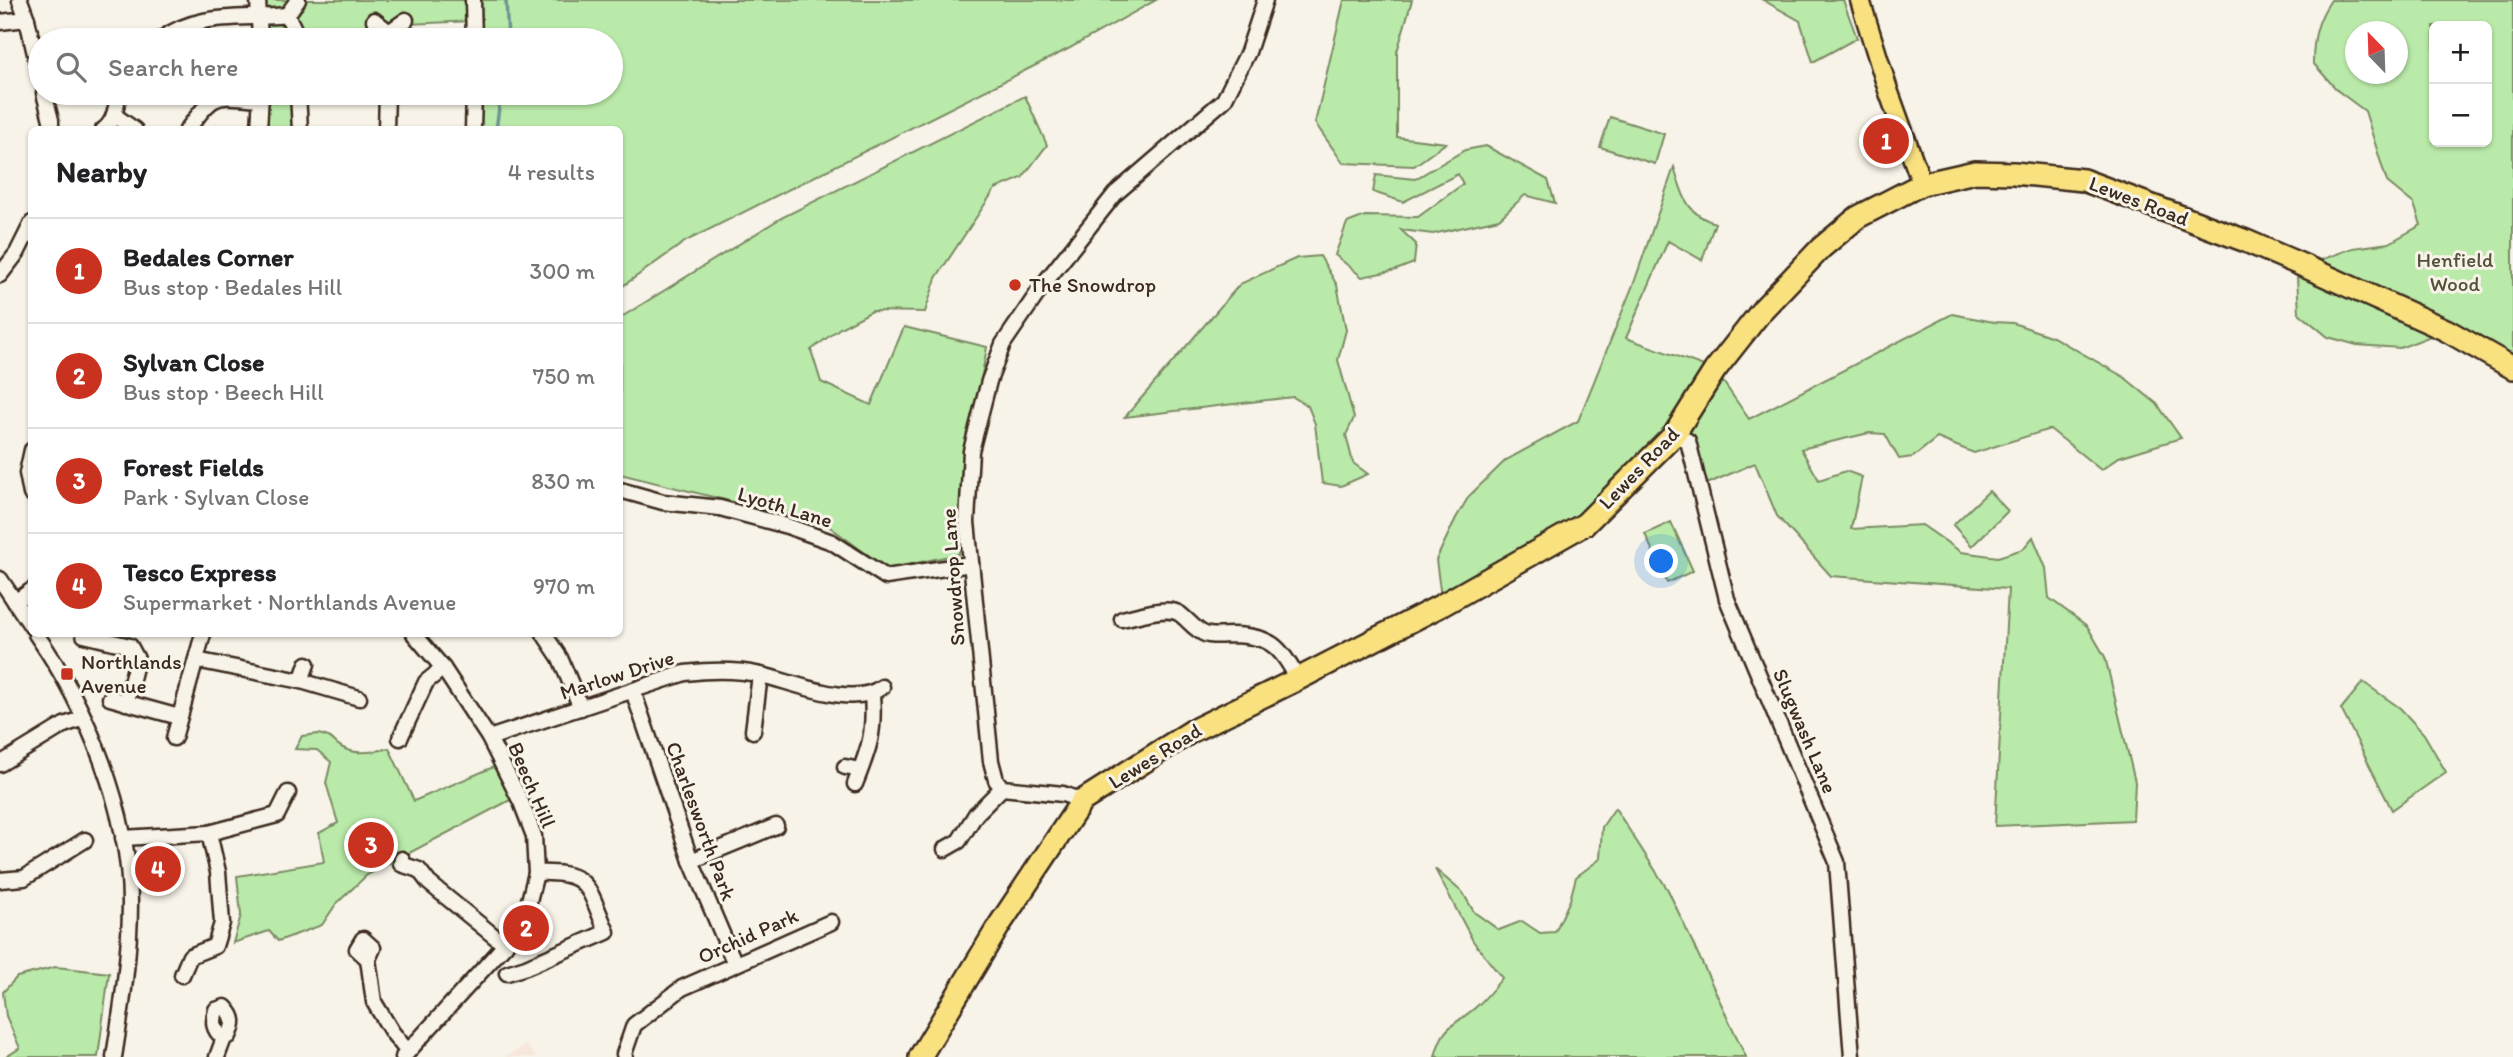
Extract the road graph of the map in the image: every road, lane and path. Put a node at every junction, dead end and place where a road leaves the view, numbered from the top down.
1 (20, 0) edge
2 (258, 0) edge
3 (298, 0) edge
4 (473, 0) edge
5 (1265, 0) edge
6 (1860, 0) edge
7 (287, 15) junction
8 (259, 17) junction
9 (27, 19) junction
10 (374, 20) dead end
11 (406, 20) dead end
12 (0, 22) edge
13 (29, 28) edge
14 (183, 28) edge
15 (259, 28) edge
16 (294, 28) edge
17 (382, 28) edge
18 (398, 28) edge
19 (474, 28) edge
20 (47, 105) edge
21 (116, 105) edge
22 (205, 105) edge
23 (261, 105) edge
24 (299, 105) edge
25 (387, 105) edge
26 (474, 105) edge
27 (114, 115) junction
28 (51, 126) edge
29 (108, 126) edge
30 (129, 126) edge
31 (190, 126) edge
32 (259, 126) edge
33 (300, 126) edge
34 (386, 126) edge
35 (473, 126) edge
36 (1922, 184) junction
37 (28, 231) edge
38 (0, 275) edge
39 (2513, 368) edge
40 (1674, 435) junction
41 (623, 492) edge
42 (971, 564) junction
43 (0, 579) edge
44 (28, 593) edge
45 (15, 602) junction
46 (1122, 619) dead end
47 (28, 621) edge
48 (38, 637) edge
49 (92, 637) edge
50 (202, 637) edge
51 (417, 637) edge
52 (546, 637) edge
53 (196, 660) junction
54 (307, 664) dead end
55 (443, 668) junction
56 (760, 675) junction
57 (1298, 680) junction
58 (301, 681) junction
59 (633, 691) junction
60 (110, 698) dead end
61 (359, 698) dead end
62 (127, 703) junction
63 (581, 708) junction
64 (179, 717) junction
65 (84, 718) junction
66 (750, 723) dead end
67 (174, 738) dead end
68 (400, 738) dead end
69 (489, 738) junction
70 (0, 764) edge
71 (845, 767) dead end
72 (1002, 788) junction
73 (288, 793) dead end
74 (1082, 801) junction
75 (776, 826) dead end
76 (209, 833) junction
77 (123, 838) junction
78 (85, 840) dead end
79 (945, 849) dead end
80 (402, 859) dead end
81 (691, 862) junction
82 (536, 873) junction
83 (0, 880) edge
84 (823, 930) dead end
85 (505, 945) junction
86 (368, 959) dead end
87 (735, 964) junction
88 (506, 973) dead end
89 (182, 975) dead end
90 (224, 1038) dead end
91 (406, 1055) edge
92 (114, 1057) edge
93 (218, 1057) edge
94 (625, 1057) edge
95 (920, 1057) edge
96 (1852, 1057) edge

1 - 9 street
2 - 8 street
3 - 7 street
4 - 19 street
5 - 42 street, Snowdrop Lane
6 - 36 main road
7 - 8 street
7 - 16 street
8 - 14 street
8 - 15 street
9 - 12 street
9 - 13 street
10 - 17 street
11 - 18 street
20 - 28 street
21 - 27 street
22 - 31 street
23 - 32 street
24 - 33 street
25 - 34 street
26 - 35 street
27 - 29 street
27 - 30 street
36 - 39 highway, Lewes Road
36 - 40 highway, Lewes Road
37 - 38 street
40 - 57 highway, Lewes Road
40 - 96 street, Slugwash Lane
41 - 42 street, Lyoth Lane
42 - 72 street, Snowdrop Lane
43 - 45 street
44 - 45 street
45 - 47 street
46 - 57 street
48 - 65 street
49 - 62 street
50 - 53 street
51 - 55 street, Beech Hill
52 - 63 street
53 - 58 street
53 - 64 street
54 - 58 street
55 - 68 street
55 - 69 street, Beech Hill
56 - 59 street, Marlow Drive
56 - 66 street
56 - 71 street, Marlow Drive
57 - 74 highway, Lewes Road
58 - 61 street
59 - 63 street, Marlow Drive
59 - 81 street, Charlesworth Park
60 - 62 street
62 - 64 street
63 - 69 street, Marlow Drive
64 - 67 street
65 - 70 street
65 - 77 street
69 - 82 street, Beech Hill
72 - 74 street
72 - 79 street
73 - 76 street
74 - 95 highway, Lewes Road
75 - 81 street
76 - 77 street
76 - 89 street
77 - 92 street
78 - 83 street
80 - 85 street
81 - 87 street, Charlesworth Park
82 - 85 street, Beech Hill
82 - 88 street
84 - 87 street, Orchid Park
85 - 91 street, Beech Hill
86 - 91 street
87 - 94 street, Orchid Park
90 - 93 street

